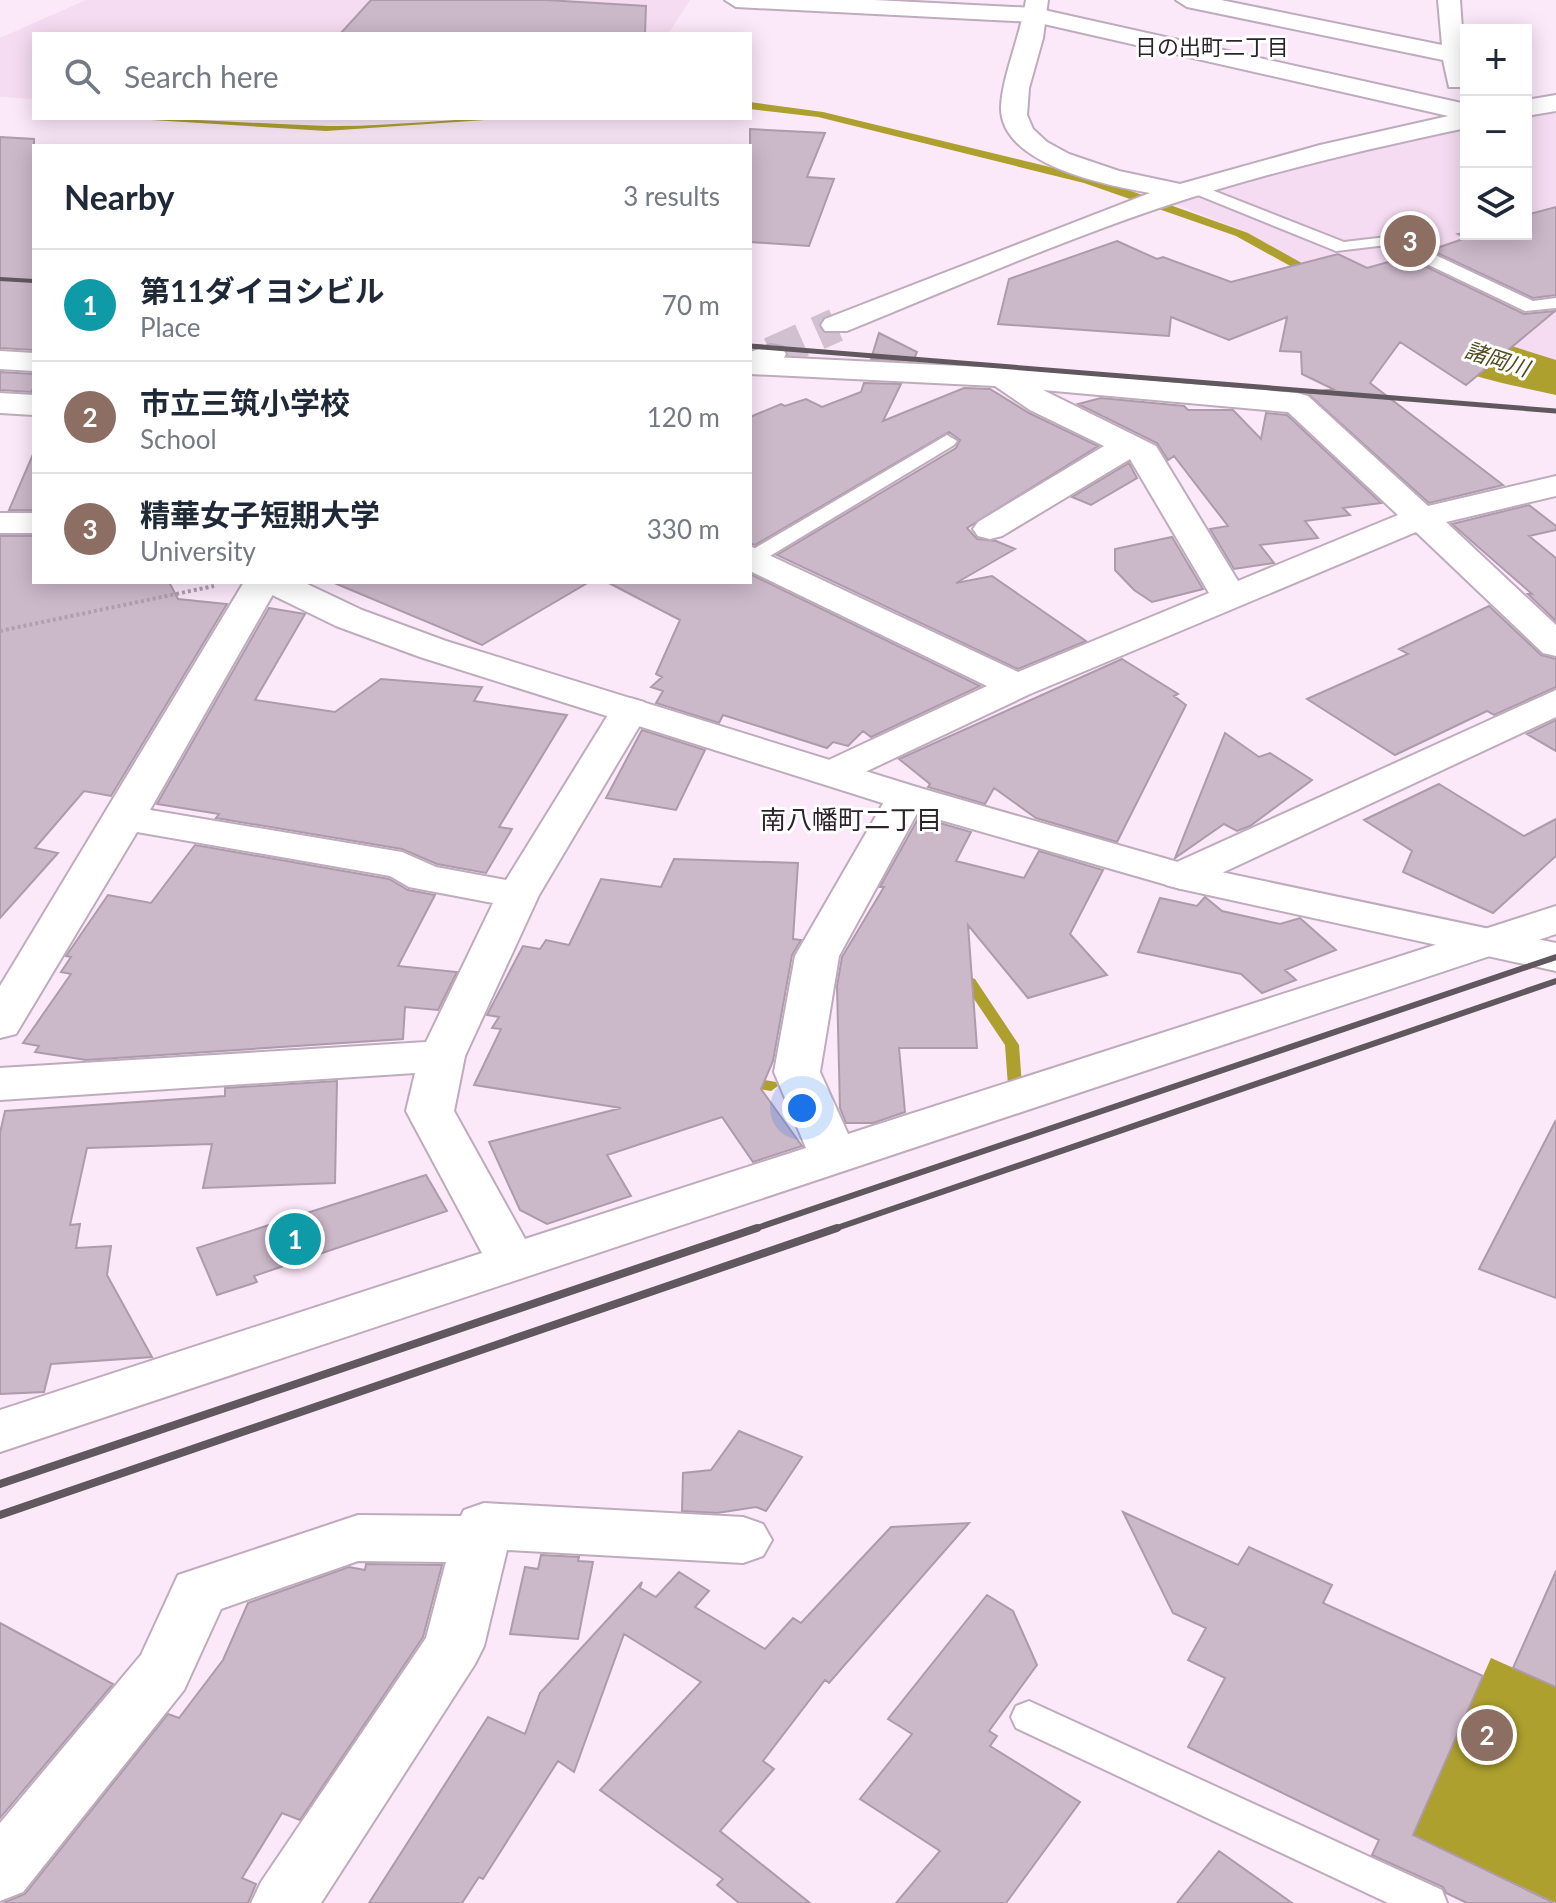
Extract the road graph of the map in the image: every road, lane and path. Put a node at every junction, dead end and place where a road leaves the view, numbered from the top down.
1 (736, 0) edge
2 (1187, 0) edge
3 (833, 2) edge
4 (1442, 3) edge
5 (1036, 8) edge
6 (1239, 28) edge
7 (1456, 55) junction
8 (1462, 96) edge
9 (1556, 103) edge
10 (1532, 107) edge
11 (1460, 111) edge
12 (1460, 114) edge
13 (1188, 190) junction
14 (1556, 303) edge
15 (836, 325) tunnel mouth
16 (0, 360) edge
17 (32, 362) edge
18 (771, 364) edge
19 (1003, 377) junction
20 (752, 386) edge
21 (0, 403) edge
22 (32, 405) edge
23 (947, 441) dead end
24 (1130, 445) junction
25 (1556, 486) edge
26 (1421, 518) junction
27 (0, 523) edge
28 (32, 523) edge
29 (990, 529) dead end
30 (752, 557) edge
31 (752, 558) edge
32 (261, 584) edge
33 (279, 584) edge
34 (222, 585) dead end
35 (1231, 599) junction
36 (0, 631) edge
37 (1556, 645) edge
38 (1017, 686) junction
39 (1556, 702) edge
40 (630, 710) junction
41 (832, 773) junction
42 (906, 797) junction
43 (125, 818) junction
44 (1181, 876) junction
45 (518, 895) junction
46 (1556, 919) edge
47 (1492, 942) junction
48 (1556, 957) edge
49 (0, 1023) edge
50 (442, 1056) junction
51 (0, 1084) edge
52 (834, 1158) junction
53 (513, 1263) junction
54 (0, 1431) edge
55 (481, 1539) junction
56 (743, 1540) dead end
57 (1029, 1717) dead end
58 (0, 1871) edge
59 (284, 1903) edge
60 (1428, 1903) edge

1 - 3 street
2 - 6 street
3 - 5 street
4 - 7 street
5 - 6 street
5 - 13 street
6 - 7 street
6 - 11 street
7 - 8 street
9 - 10 street
12 - 13 street
13 - 14 lane
13 - 15 street
16 - 17 street
18 - 19 street
18 - 20 street
19 - 24 street
19 - 26 street
21 - 22 street
23 - 30 lane
24 - 29 street
24 - 35 street
25 - 26 street
26 - 35 street
26 - 37 street
27 - 28 street
31 - 38 street
32 - 43 street
33 - 40 street
34 - 36 path
35 - 38 street
38 - 41 street
39 - 44 street
40 - 41 street
40 - 45 street
41 - 42 street
42 - 44 street
42 - 52 street
43 - 45 street
43 - 49 street
44 - 47 street
45 - 50 street
46 - 47 street
47 - 48 street
47 - 52 street
50 - 51 street
50 - 53 street
52 - 53 street
53 - 54 street
55 - 56 street
55 - 58 street
55 - 59 street
57 - 60 lane

